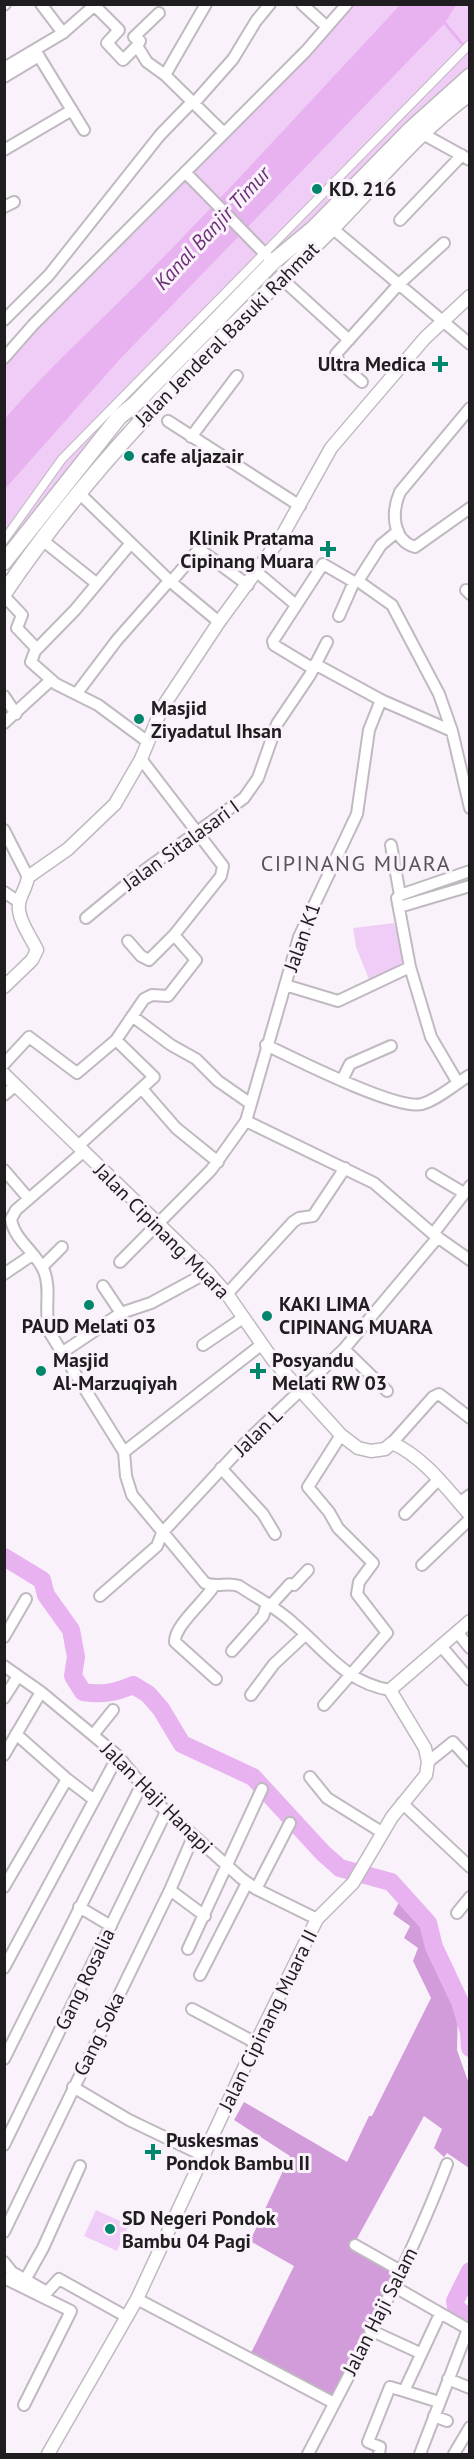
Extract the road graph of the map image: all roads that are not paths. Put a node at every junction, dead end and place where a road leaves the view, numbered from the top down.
1 (41, 4) edge
2 (206, 4) edge
3 (270, 4) edge
4 (302, 4) edge
5 (346, 4) edge
6 (96, 5) edge
7 (159, 13) dead end
8 (327, 27) junction
9 (63, 33) junction
10 (469, 45) edge
11 (137, 46) junction
12 (37, 53) junction
13 (4, 68) edge
14 (165, 75) junction
15 (470, 76) edge
16 (4, 77) edge
17 (470, 93) edge
18 (194, 102) junction
19 (72, 110) junction
20 (84, 130) dead end
21 (224, 133) junction
22 (423, 134) junction
23 (4, 150) edge
24 (466, 157) edge
25 (187, 174) junction
26 (400, 220) dead end
27 (332, 228) junction
28 (444, 243) dead end
29 (269, 253) junction
30 (281, 278) junction
31 (399, 284) junction
32 (470, 296) edge
33 (443, 320) junction
34 (4, 321) edge
35 (349, 340) junction
36 (470, 344) edge
37 (4, 358) edge
38 (237, 376) dead end
39 (362, 382) dead end
40 (470, 408) edge
41 (168, 421) dead end
42 (191, 436) junction
43 (78, 492) junction
44 (300, 506) junction
45 (470, 508) edge
46 (398, 531) junction
47 (41, 539) junction
48 (4, 540) edge
49 (131, 543) junction
50 (4, 562) edge
51 (258, 573) junction
52 (170, 581) junction
53 (356, 582) junction
54 (96, 583) junction
55 (248, 585) junction
56 (4, 595) edge
57 (296, 605) junction
58 (339, 616) dead end
59 (219, 622) junction
60 (327, 642) dead end
61 (37, 649) junction
62 (314, 666) junction
63 (51, 680) junction
64 (77, 693) junction
65 (4, 696) edge
66 (381, 700) junction
67 (16, 714) junction
68 (4, 723) edge
69 (452, 731) junction
70 (148, 742) junction
71 (141, 759) junction
72 (468, 794) edge
73 (470, 808) edge
74 (4, 830) edge
75 (195, 833) junction
76 (391, 845) dead end
77 (470, 871) edge
78 (28, 877) junction
79 (470, 886) edge
80 (4, 892) edge
81 (400, 895) junction
82 (19, 902) junction
83 (399, 907) junction
84 (86, 918) dead end
85 (177, 932) junction
86 (128, 941) dead end
87 (410, 967) junction
88 (285, 985) junction
89 (4, 987) edge
90 (132, 1016) junction
91 (116, 1040) junction
92 (266, 1045) junction
93 (391, 1046) dead end
94 (4, 1064) edge
95 (4, 1074) edge
96 (470, 1076) edge
97 (342, 1080) junction
98 (458, 1083) junction
99 (15, 1086) junction
100 (143, 1090) junction
101 (4, 1095) edge
102 (251, 1104) junction
103 (246, 1121) junction
104 (80, 1149) junction
105 (218, 1162) junction
106 (345, 1168) junction
107 (4, 1170) edge
108 (432, 1174) dead end
109 (467, 1190) edge
110 (29, 1199) junction
111 (8, 1219) edge
112 (158, 1225) junction
113 (436, 1236) junction
114 (62, 1247) dead end
115 (32, 1255) junction
116 (470, 1260) edge
117 (120, 1262) dead end
118 (42, 1267) junction
119 (208, 1272) junction
120 (4, 1274) edge
121 (103, 1286) dead end
122 (227, 1294) junction
123 (121, 1313) junction
124 (243, 1318) junction
125 (203, 1345) dead end
126 (261, 1346) junction
127 (344, 1350) junction
128 (63, 1352) junction
129 (300, 1391) junction
130 (387, 1391) dead end
131 (470, 1418) edge
132 (341, 1436) junction
133 (393, 1443) junction
134 (124, 1452) junction
135 (222, 1468) junction
136 (438, 1480) junction
137 (470, 1495) edge
138 (459, 1503) junction
139 (405, 1514) dead end
140 (470, 1517) edge
141 (162, 1533) junction
142 (275, 1533) dead end
143 (422, 1565) dead end
144 (308, 1570) dead end
145 (213, 1586) junction
146 (100, 1596) dead end
147 (26, 1599) dead end
148 (269, 1605) junction
149 (470, 1621) edge
150 (458, 1632) junction
151 (305, 1635) junction
152 (4, 1637) edge
153 (441, 1646) junction
154 (470, 1648) edge
155 (232, 1652) dead end
156 (4, 1666) edge
157 (348, 1674) junction
158 (18, 1676) junction
159 (216, 1679) dead end
160 (470, 1680) edge
161 (390, 1689) junction
162 (41, 1692) junction
163 (251, 1695) dead end
164 (4, 1698) edge
165 (324, 1705) dead end
166 (113, 1710) dead end
167 (16, 1734) junction
168 (93, 1735) junction
169 (4, 1755) edge
170 (118, 1756) junction
171 (470, 1761) edge
172 (428, 1762) junction
173 (310, 1777) dead end
174 (67, 1779) junction
175 (141, 1786) junction
176 (262, 1789) dead end
177 (93, 1799) junction
178 (402, 1803) junction
179 (166, 1812) junction
180 (290, 1823) dead end
181 (383, 1833) junction
182 (193, 1837) junction
183 (227, 1867) junction
184 (470, 1868) edge
185 (7, 1874) edge
186 (252, 1886) junction
187 (4, 1887) edge
188 (170, 1890) junction
189 (470, 1897) edge
190 (79, 1907) junction
191 (457, 1913) dead end
192 (205, 1916) junction
193 (317, 1919) junction
194 (111, 1926) junction
195 (188, 1949) dead end
196 (4, 1968) edge
197 (200, 1976) dead end
198 (192, 2009) dead end
199 (256, 2043) junction
200 (4, 2059) edge
201 (74, 2087) junction
202 (4, 2145) edge
203 (204, 2156) junction
204 (447, 2164) dead end
205 (80, 2166) dead end
206 (4, 2232) edge
207 (355, 2245) dead end
208 (4, 2262) edge
209 (400, 2271) junction
210 (4, 2278) edge
211 (25, 2280) junction
212 (393, 2286) junction
213 (137, 2299) junction
214 (440, 2314) junction
215 (126, 2317) junction
216 (370, 2330) junction
217 (420, 2353) junction
218 (448, 2379) junction
219 (470, 2388) edge
220 (404, 2391) junction
221 (439, 2402) junction
222 (334, 2403) junction
223 (24, 2405) dead end
224 (434, 2416) junction
225 (447, 2421) dead end
226 (470, 2427) edge
227 (48, 2454) edge
228 (308, 2454) edge
229 (379, 2454) edge
230 (420, 2454) edge
231 (454, 2454) edge

1 - 9 street
2 - 14 street
3 - 18 street
4 - 8 street
5 - 8 street
6 - 9 street
6 - 11 street
7 - 11 street
8 - 21 street
9 - 12 street
10 - 29 street
11 - 14 street
12 - 13 street
12 - 16 street
12 - 19 street
14 - 18 street
15 - 29 main road, Jalan Jenderal Basuki Rahmat
17 - 22 main road, Jalan Jenderal Basuki Rahmat
18 - 21 street
18 - 34 street
19 - 20 street
19 - 23 street
21 - 25 street
22 - 24 street
22 - 27 main road, Jalan Jenderal Basuki Rahmat
24 - 26 street
25 - 29 street
25 - 37 street
27 - 30 main road, Jalan Jenderal Basuki Rahmat
27 - 31 street
28 - 31 street
29 - 48 street
29 - 50 main road, Jalan Jenderal Basuki Rahmat
30 - 35 street
30 - 43 main road, Jalan Jenderal Basuki Rahmat
31 - 33 street
31 - 35 street
32 - 33 street
33 - 36 street
33 - 44 street
35 - 39 street
38 - 42 street
40 - 46 street
41 - 42 street
42 - 44 street
43 - 47 main road, Jalan Jenderal Basuki Rahmat
43 - 49 street
44 - 51 street
45 - 46 street
46 - 53 street
47 - 54 street
47 - 56 main road, Jalan Jenderal Basuki Rahmat
49 - 52 street
49 - 54 street
51 - 55 street
51 - 57 street
52 - 55 street
52 - 59 street
52 - 64 street
53 - 57 street
53 - 58 street
53 - 69 street
54 - 61 street
55 - 59 street
56 - 61 street
57 - 62 street
59 - 70 street
60 - 62 street, Jalan Sitalasari I
61 - 63 street
62 - 66 street
62 - 75 street, Jalan Sitalasari I
63 - 64 street
63 - 67 street
64 - 70 street
65 - 67 street
66 - 69 street
66 - 88 street, Jalan K1
67 - 68 street
69 - 72 street
70 - 71 street
71 - 75 street
71 - 78 street
72 - 73 street
74 - 78 street
75 - 84 street, Jalan Sitalasari I
75 - 85 street
76 - 81 street
77 - 81 street
78 - 82 street
79 - 83 street
80 - 82 street
81 - 83 street
82 - 89 street
83 - 87 street
85 - 86 street
85 - 90 street
87 - 88 street
87 - 98 street
88 - 92 street, Jalan K1
90 - 91 street
90 - 102 street
91 - 94 street
91 - 100 street
92 - 97 street
92 - 102 street, Jalan K1
93 - 97 street
95 - 99 street, Jalan Cipinang Muara
96 - 98 street
97 - 98 street
99 - 101 street
99 - 104 street, Jalan Cipinang Muara
100 - 104 street
100 - 105 street
102 - 103 street, Jalan K1
103 - 105 street, Jalan K1
103 - 106 street
104 - 110 street
104 - 112 street, Jalan Cipinang Muara
105 - 112 street, Jalan K1
106 - 113 street
106 - 122 street
107 - 110 street
108 - 109 street
109 - 113 street, Jalan L
110 - 111 street
111 - 115 street
112 - 117 street, Jalan K1
112 - 119 street, Jalan Cipinang Muara
113 - 116 street
113 - 127 street, Jalan L
114 - 118 street
115 - 118 street
115 - 120 street
118 - 128 street
119 - 122 street, Jalan Cipinang Muara
119 - 123 street
121 - 123 street
122 - 124 street, Jalan Cipinang Muara
123 - 128 street
124 - 125 street
124 - 126 street, Jalan Cipinang Muara
126 - 129 street, Jalan Cipinang Muara
126 - 134 street
127 - 129 street, Jalan L
127 - 130 street
128 - 134 street
129 - 132 street, Jalan Cipinang Muara
129 - 135 street, Jalan L
131 - 133 street
132 - 133 street, Jalan Cipinang Muara
132 - 157 street
133 - 136 street
134 - 141 street
135 - 141 street, Jalan L
135 - 142 street
136 - 138 street
136 - 139 street
137 - 138 street
138 - 140 street
140 - 143 street
141 - 145 street
141 - 146 street, Jalan L
144 - 148 street
145 - 148 street
145 - 159 street
147 - 152 street
148 - 151 street
148 - 155 street
149 - 150 street
150 - 153 street
150 - 154 street
151 - 157 street
151 - 163 street
153 - 160 street
153 - 161 street
156 - 158 street, Jalan Haji Hanapi
157 - 161 street
157 - 165 street
158 - 162 street, Jalan Haji Hanapi
158 - 164 street
161 - 172 street
162 - 167 street
162 - 168 street, Jalan Haji Hanapi
166 - 168 street
167 - 169 street
167 - 174 street
168 - 170 street, Jalan Haji Hanapi
170 - 175 street, Jalan Haji Hanapi
170 - 177 street
171 - 172 street
172 - 178 street
173 - 181 street
174 - 177 street
174 - 185 street
175 - 179 street, Jalan Haji Hanapi
175 - 190 street
176 - 183 street
177 - 196 street
178 - 181 street
178 - 184 street
179 - 182 street, Jalan Haji Hanapi
179 - 194 street, Gang Rosalia
180 - 186 street
181 - 193 street, Jalan Cipinang Muara II
182 - 183 street, Jalan Haji Hanapi
182 - 188 street, Gang Soka
183 - 186 street, Jalan Haji Hanapi
183 - 192 street
185 - 187 street
186 - 193 street, Jalan Haji Hanapi
186 - 197 street
188 - 192 street
188 - 201 street, Gang Soka
189 - 191 street
190 - 194 street
190 - 200 street
192 - 195 street
193 - 199 street, Jalan Cipinang Muara II
194 - 202 street, Gang Rosalia
198 - 199 street
199 - 203 street, Jalan Cipinang Muara II
201 - 203 street
201 - 206 street, Gang Soka
203 - 213 street, Jalan Cipinang Muara II
204 - 209 street, Jalan Haji Salam
205 - 211 street
207 - 209 street
208 - 211 street
209 - 212 street, Jalan Haji Salam
210 - 223 street
211 - 215 street
212 - 214 street
212 - 216 street, Jalan Haji Salam
213 - 215 street, Jalan Cipinang Muara II
213 - 222 street
214 - 217 street
214 - 218 street
215 - 227 street, Jalan Cipinang Muara II
216 - 217 street
216 - 222 street, Jalan Haji Salam
217 - 220 street
218 - 219 street
218 - 221 street
220 - 221 street
220 - 229 street
221 - 224 street
222 - 228 street, Jalan Haji Salam
224 - 225 street
224 - 230 street
226 - 231 street

